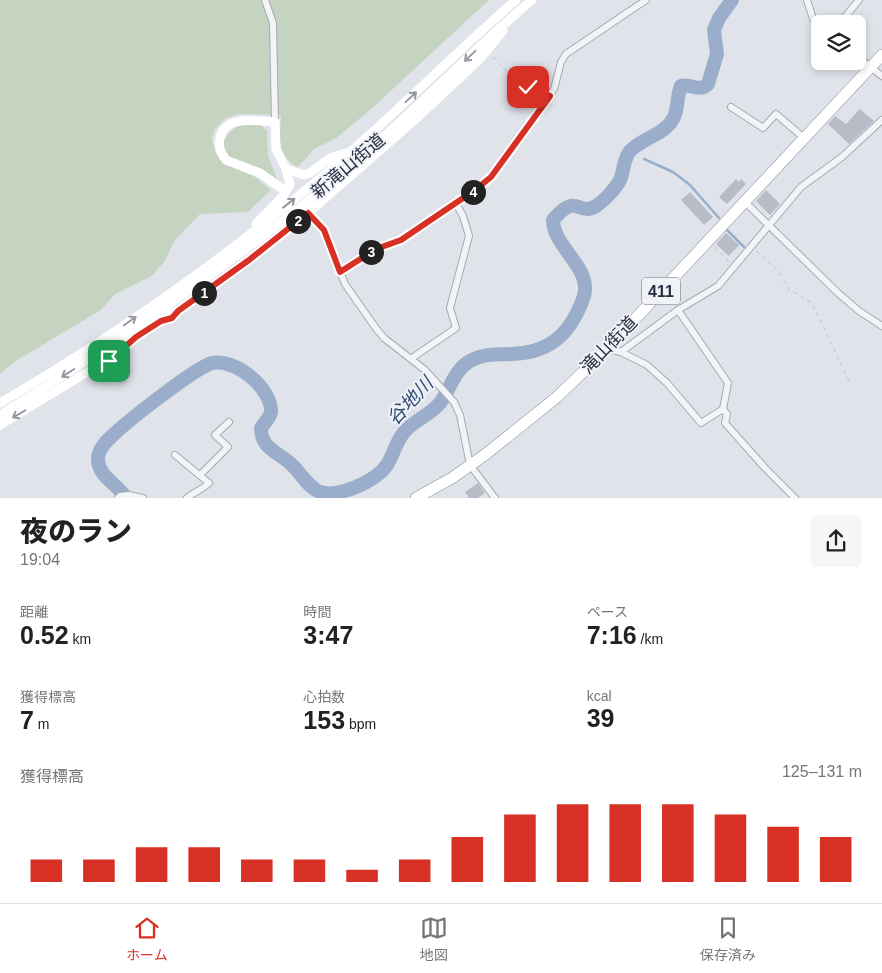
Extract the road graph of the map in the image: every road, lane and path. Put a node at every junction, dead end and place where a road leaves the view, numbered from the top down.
1 (265, 0) edge
2 (516, 0) edge
3 (532, 0) edge
4 (646, 0) edge
5 (807, 0) edge
6 (859, 0) edge
7 (518, 12) junction
8 (812, 15) edge
9 (846, 15) edge
10 (491, 55) dead end
11 (882, 55) edge
12 (866, 64) edge
13 (870, 67) junction
14 (882, 76) edge
15 (550, 96) junction
16 (731, 107) dead end
17 (882, 120) edge
18 (275, 122) junction
19 (804, 138) junction
20 (350, 152) junction
21 (286, 169) junction
22 (281, 188) dead end
23 (455, 202) junction
24 (744, 202) junction
25 (307, 212) junction
26 (768, 225) junction
27 (709, 240) junction
28 (239, 243) junction
29 (750, 245) junction
30 (733, 266) junction
31 (340, 272) junction
32 (678, 310) junction
33 (151, 317) junction
34 (882, 326) edge
35 (131, 337) junction
36 (607, 349) junction
37 (622, 352) junction
38 (118, 353) dead end
39 (412, 358) junction
40 (850, 383) dead end
41 (0, 403) edge
42 (723, 409) junction
43 (0, 415) edge
44 (229, 422) dead end
45 (0, 425) edge
46 (175, 455) dead end
47 (470, 464) junction
48 (200, 475) junction
49 (431, 495) edge
50 (119, 497) edge
51 (143, 498) edge
52 (187, 498) edge
53 (416, 498) edge
54 (495, 498) edge
55 (795, 498) edge

1 - 18 street
20 -> 2 main road, 新滝山街道
3 - 7 main road, 新滝山街道
4 - 15 street
5 - 8 street
6 - 9 street
7 - 25 main road
7 -> 33 main road, 新滝山街道
10 - 15 path
11 - 13 highway, 滝山街道 / 411
12 - 13 street
13 - 14 street
13 - 19 highway, 滝山街道 / 411
15 - 23 street
16 - 19 street
17 - 26 street
18 - 21 main road
18 - 22 main road
19 - 24 highway, 滝山街道 / 411
20 - 21 main road
28 -> 20 main road, 新滝山街道
21 - 28 main road
23 - 31 street
23 - 39 street
24 - 26 street
24 - 27 highway, 滝山街道 / 411
25 - 31 street
25 - 33 main road
26 - 29 street
26 - 34 street
27 - 30 path
27 - 36 highway, 滝山街道 / 411
41 -> 28 main road, 新滝山街道
29 - 30 street
29 - 40 path
30 - 32 street
31 - 39 street
32 - 37 street
32 - 42 street
33 - 35 main road, 新滝山街道
35 - 38 path
35 -> 43 main road, 新滝山街道
35 -> 45 main road
36 - 37 street
36 - 47 highway, 滝山街道 / 411
37 - 42 street
39 - 47 street
42 - 55 street
44 - 48 street
46 - 48 street
47 - 49 highway, 滝山街道 / 411
47 - 54 street
48 - 52 street
49 - 53 highway, 滝山街道 / 411
50 - 51 street

